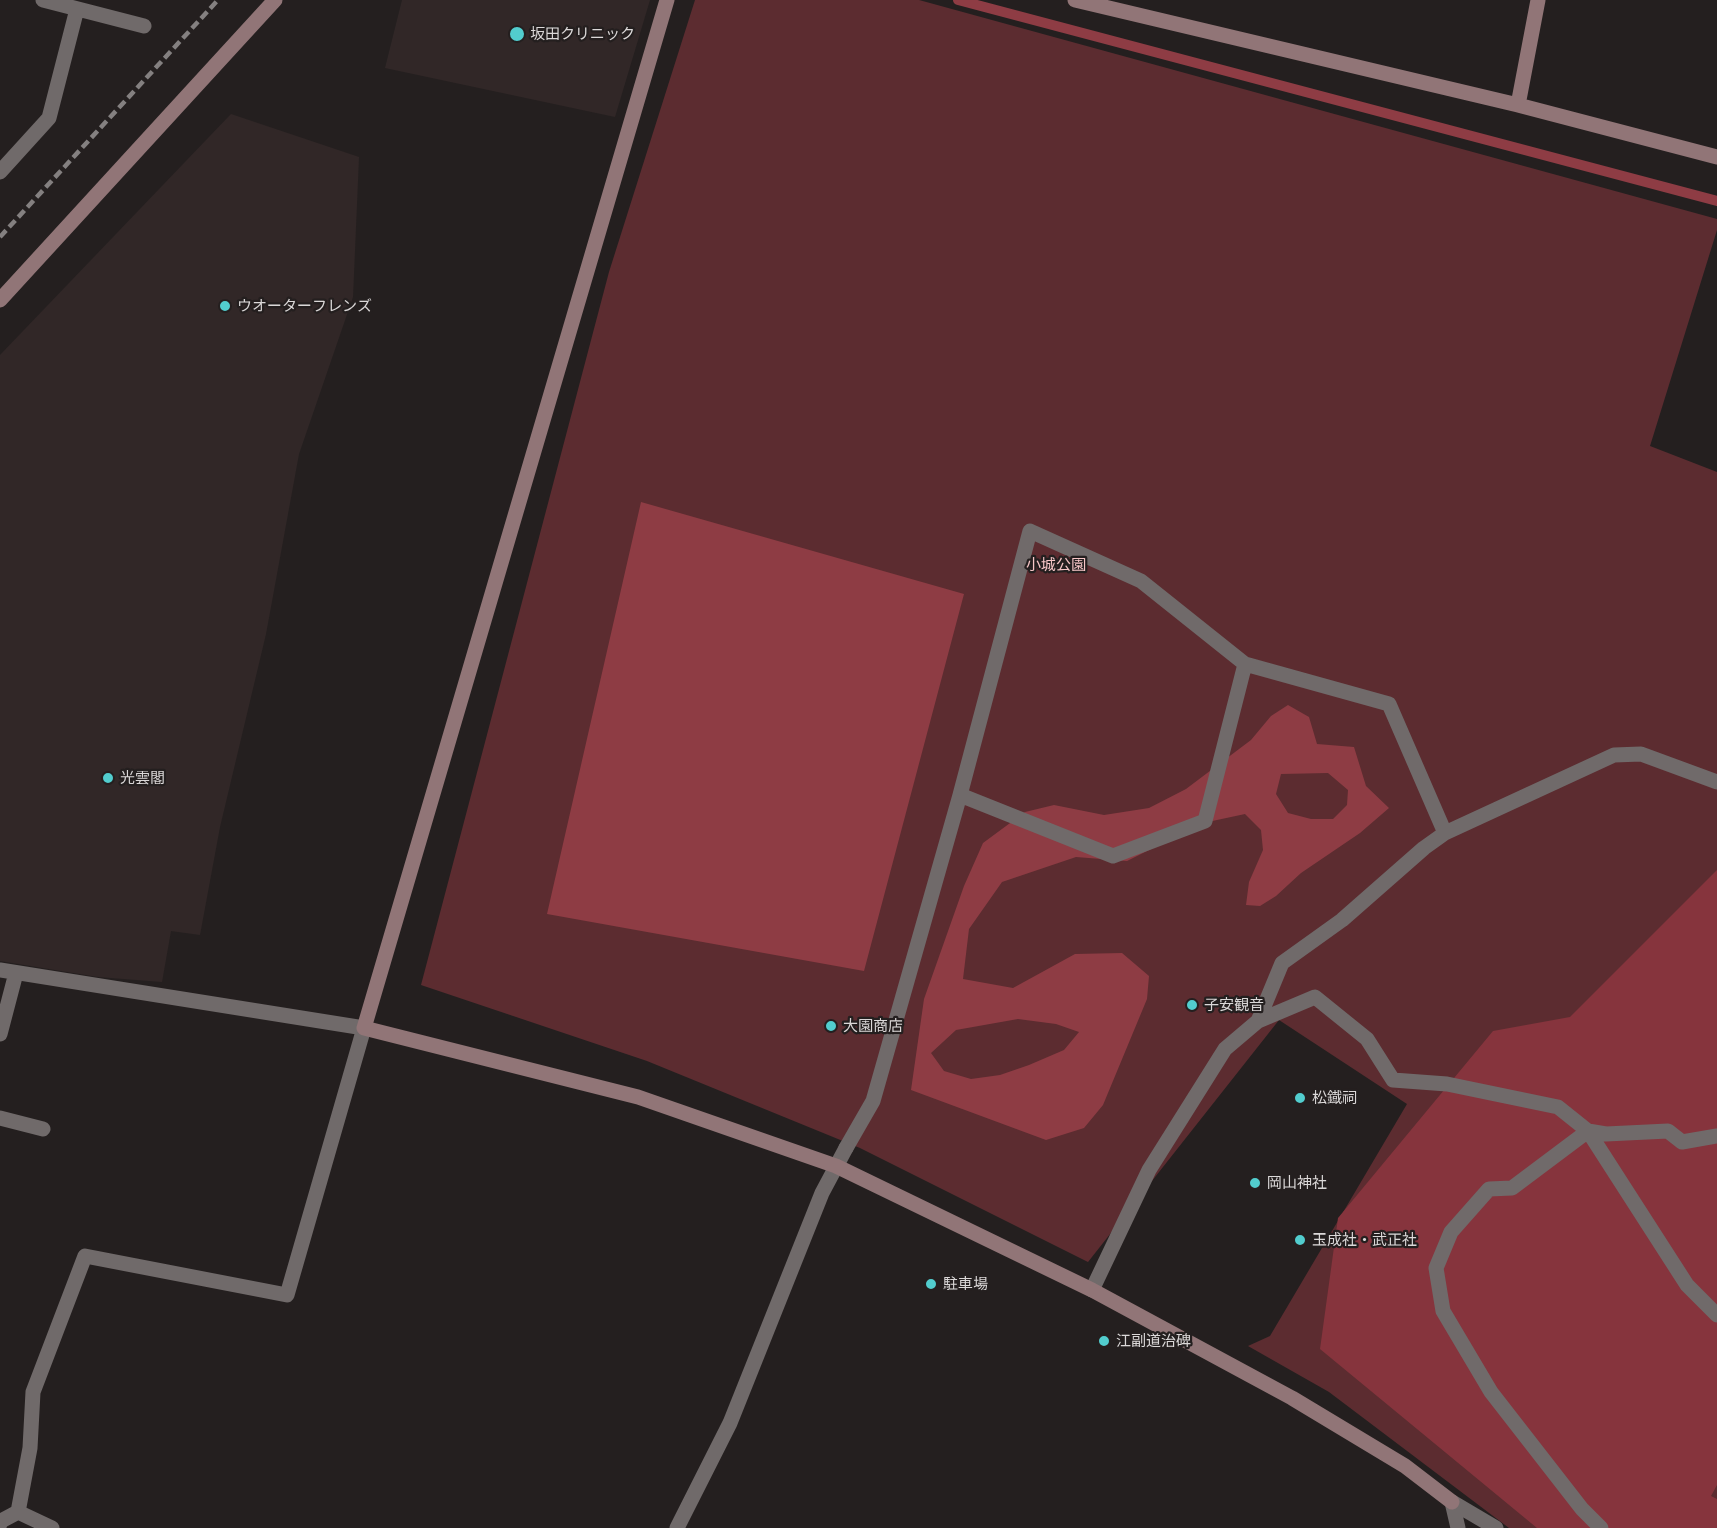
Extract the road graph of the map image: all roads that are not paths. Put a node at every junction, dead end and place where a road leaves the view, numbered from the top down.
1 (42, 0) edge
2 (275, 0) edge
3 (667, 0) edge
4 (1075, 0) edge
5 (1538, 0) edge
6 (77, 9) junction
7 (144, 26) dead end
8 (1518, 105) junction
9 (1717, 157) edge
10 (0, 172) edge
11 (0, 300) edge
12 (1245, 664) junction
13 (1717, 782) edge
14 (960, 795) junction
15 (1445, 833) junction
16 (0, 970) edge
17 (16, 972) junction
18 (1258, 1021) junction
19 (364, 1028) junction
20 (0, 1034) edge
21 (0, 1118) edge
22 (43, 1129) dead end
23 (1588, 1131) junction
24 (1717, 1136) edge
25 (836, 1166) junction
26 (1092, 1290) junction
27 (1717, 1315) edge
28 (1452, 1502) junction
29 (18, 1512) junction
30 (0, 1524) edge
31 (52, 1528) edge
32 (677, 1528) edge
33 (1458, 1528) edge
34 (1496, 1528) edge
35 (1601, 1528) edge

1 - 6 street
2 - 11 street
3 - 19 street
4 - 8 street
5 - 8 street
6 - 7 street
6 - 10 street
8 - 9 street
12 - 14 street
12 - 14 street
12 - 15 street
13 - 15 street
14 - 25 street
15 - 18 street
16 - 17 street
17 - 19 street
17 - 20 street
18 - 23 street
18 - 26 street
19 - 25 street
19 - 29 street
21 - 22 street
23 - 24 street
23 - 27 street
23 - 35 street
25 - 26 street
25 - 32 street
26 - 28 street
28 - 33 street
28 - 34 street
29 - 30 street
29 - 31 street

